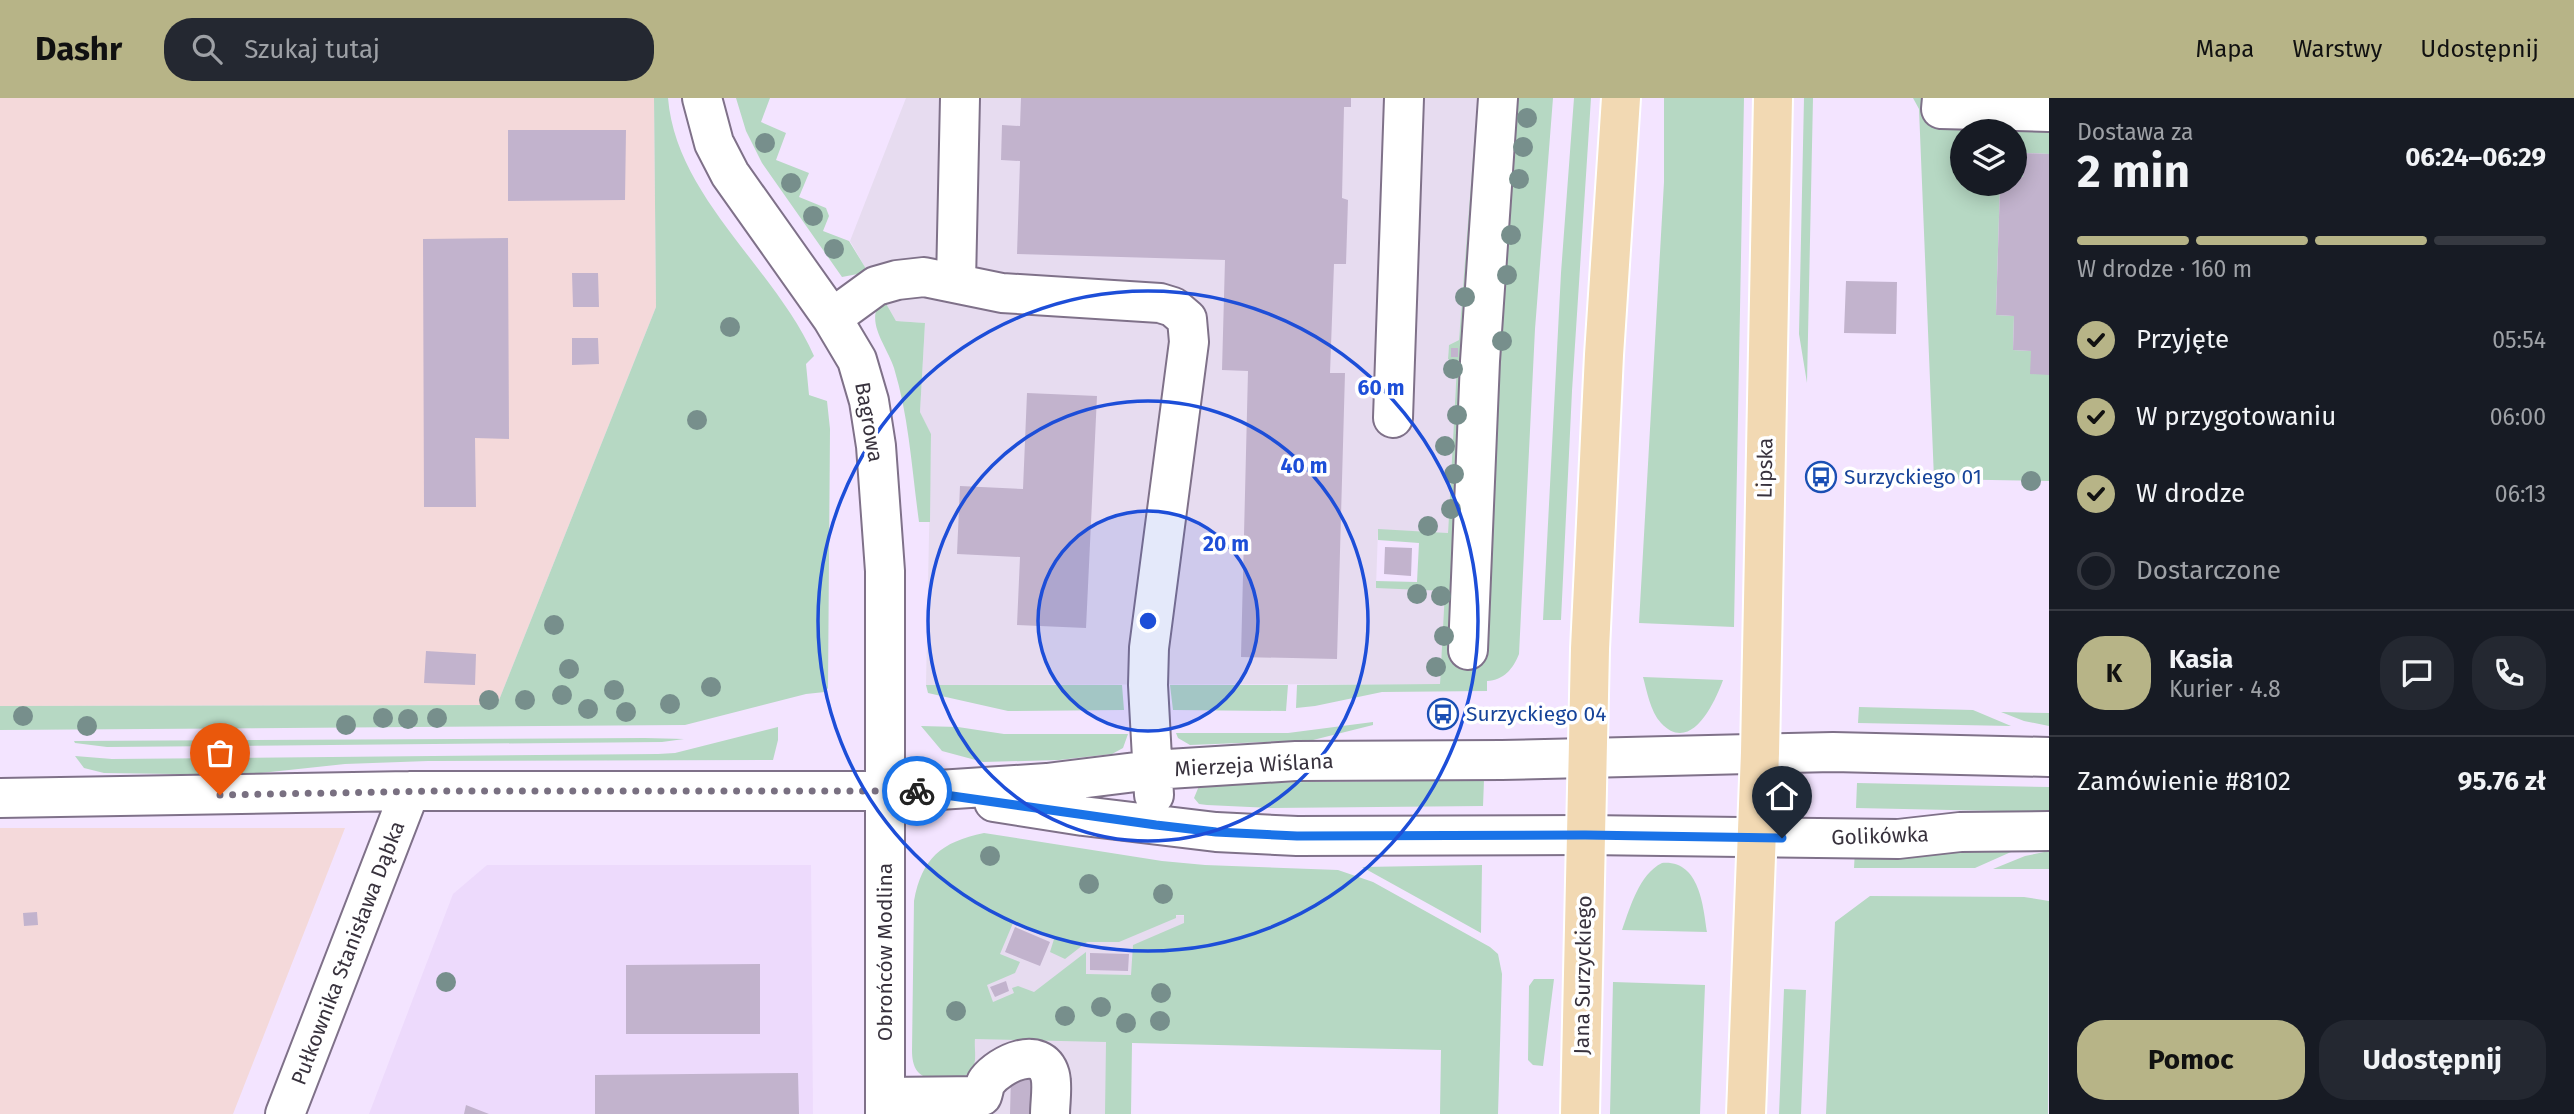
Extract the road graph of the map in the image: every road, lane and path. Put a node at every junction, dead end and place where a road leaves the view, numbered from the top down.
1 (702, 98) edge
2 (960, 98) edge
3 (1404, 98) edge
4 (1498, 98) edge
5 (1621, 98) edge
6 (1773, 98) edge
7 (1942, 98) edge
8 (2049, 113) edge
9 (956, 282) junction
10 (832, 318) junction
11 (1393, 418) dead end
12 (1468, 650) dead end
13 (1760, 753) junction
14 (1587, 757) junction
15 (2049, 757) edge
16 (1153, 770) junction
17 (885, 791) junction
18 (923, 791) junction
19 (410, 792) junction
20 (0, 798) edge
21 (1156, 825) junction
22 (2049, 831) edge
23 (1585, 835) junction
24 (1758, 838) junction
25 (1013, 1061) junction
26 (885, 1105) edge
27 (986, 1105) edge
28 (285, 1114) edge
29 (1031, 1114) edge
30 (1050, 1114) edge
31 (1580, 1114) edge
32 (1746, 1114) edge

1 - 10 street, Bagrowa
2 - 9 street
3 - 11 street
4 - 12 street
5 - 14 main road
6 - 13 main road, Lipska
7 - 8 street
9 - 10 street
9 - 16 street
10 - 17 street, Bagrowa
13 - 14 street
13 - 15 street
13 - 24 main road, Lipska
14 - 16 street, Mierzeja Wiślana
14 - 23 main road
16 - 18 street, Mierzeja Wiślana
16 - 21 street
17 - 18 street, Mierzeja Wiślana
17 - 19 street, Mierzeja Wiślana
17 - 26 street, Obrońców Modlina
18 - 21 street, Mierzeja Wiślana
19 - 20 street, Mierzeja Wiślana
19 - 28 street, Pułkownika Stanisława Dąbka
21 - 23 street, Mierzeja Wiślana
22 - 24 street, Golikówka
23 - 24 street, Golikówka
23 - 31 main road, Jana Surzyckiego
24 - 32 main road
25 - 27 street
25 - 29 street
25 - 30 street
26 - 27 street

